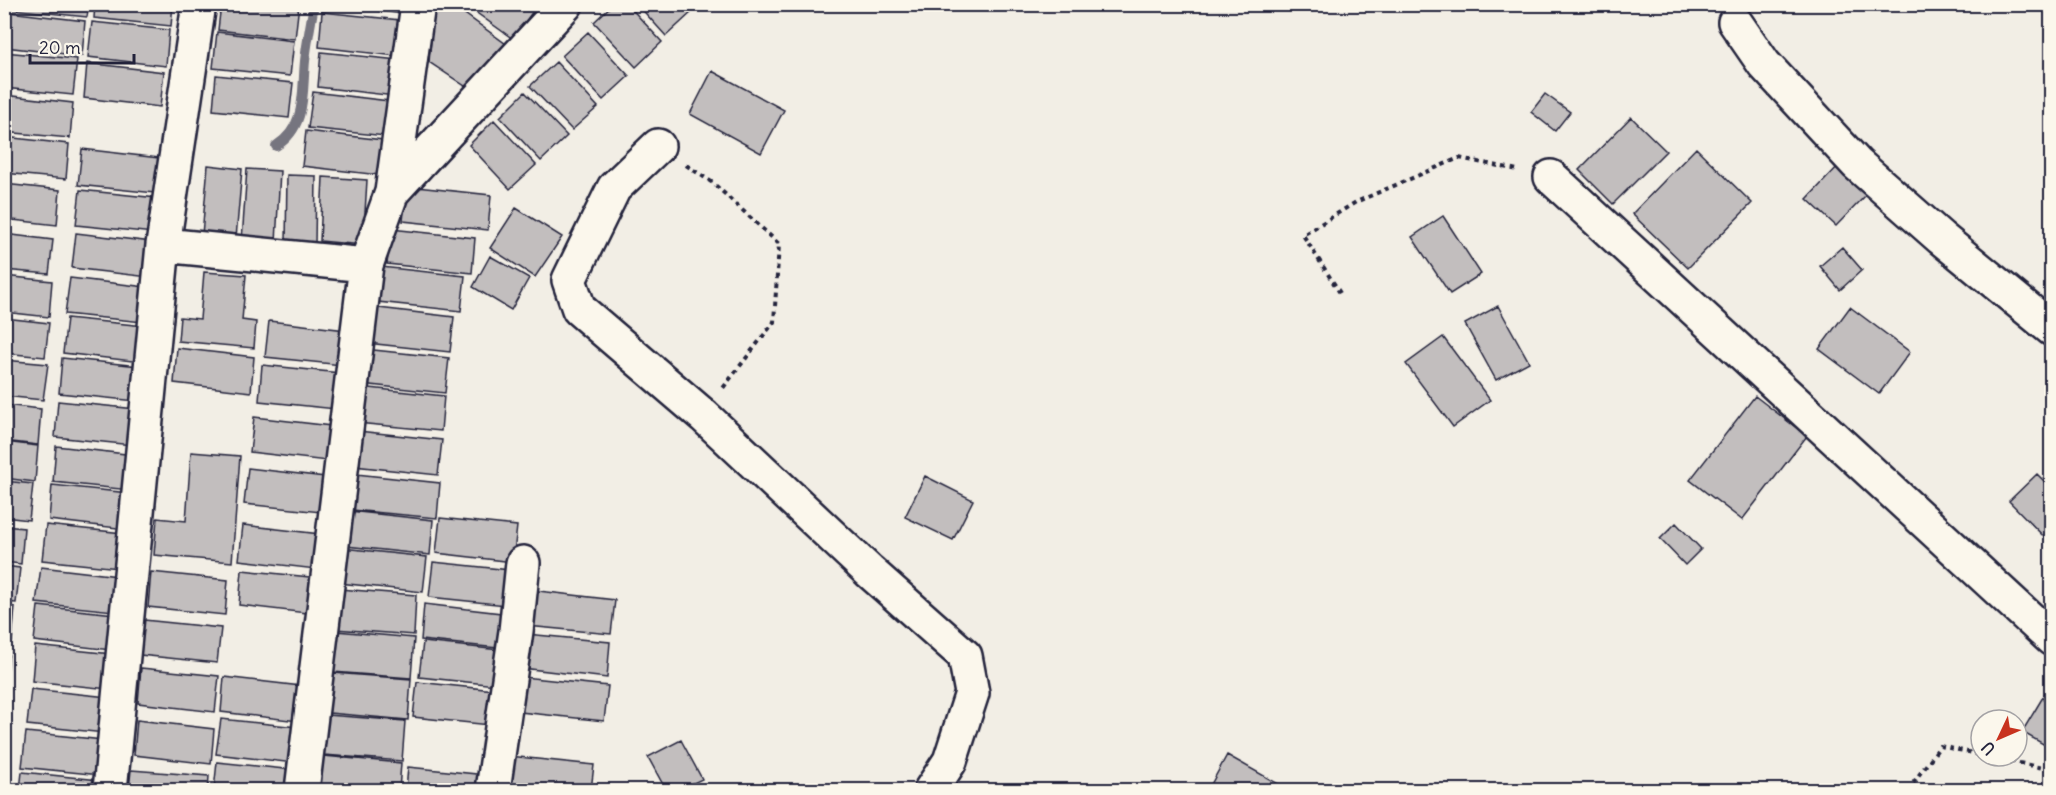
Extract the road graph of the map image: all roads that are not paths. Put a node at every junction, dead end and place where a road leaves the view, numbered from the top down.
1 (199, 4) edge
2 (418, 4) edge
3 (566, 4) edge
4 (1735, 22) dead end
5 (658, 146) road end
6 (1551, 177) road end
7 (392, 192) junction
8 (163, 245) junction
9 (366, 265) junction
10 (2052, 329) edge
11 (524, 563) dead end
12 (2052, 639) edge
13 (110, 790) edge
14 (302, 790) edge
15 (493, 790) edge
16 (931, 790) edge

1 - 8 street
2 - 7 street
3 - 7 street
4 - 10 street
5 - 16 street
6 - 12 street
7 - 9 street
8 - 9 street
8 - 13 street
9 - 14 street
11 - 15 street

